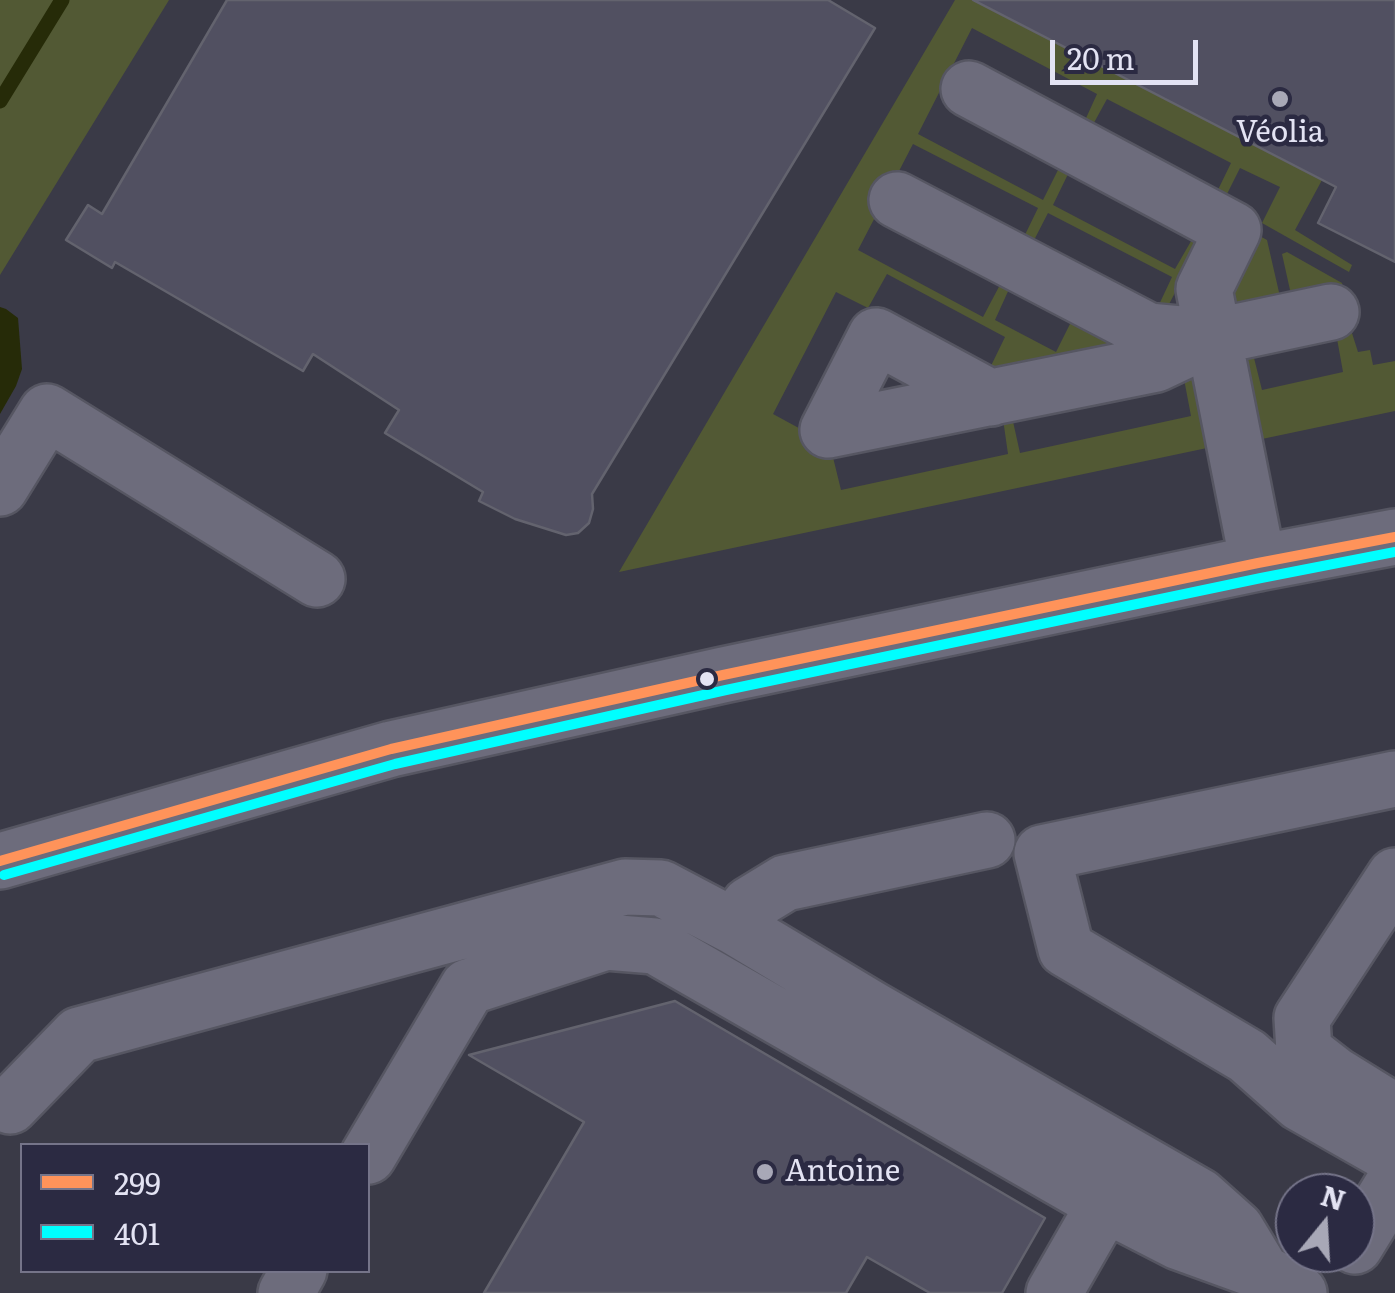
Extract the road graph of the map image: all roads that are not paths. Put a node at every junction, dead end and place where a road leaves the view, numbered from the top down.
1 (969, 89) dead end
2 (897, 200) dead end
3 (1331, 312) dead end
4 (1213, 337) junction
5 (990, 398) dead end
6 (0, 488) edge
7 (1395, 538) edge
8 (1258, 563) junction
9 (318, 578) dead end
10 (1395, 779) edge
11 (987, 840) dead end
12 (0, 861) edge
13 (1395, 876) edge
14 (734, 927) junction
15 (1302, 1018) junction
16 (1247, 1056) junction
17 (1395, 1112) edge
18 (4, 1117) edge
19 (370, 1153) edge
20 (1395, 1158) edge
21 (1395, 1181) edge
22 (1105, 1204) junction
23 (1375, 1214) edge
24 (1262, 1286) edge
25 (1054, 1293) edge

1 - 4 street
2 - 4 street
3 - 4 street
4 - 5 street
4 - 8 street
6 - 9 street
7 - 8 street
8 - 12 street
10 - 16 street
11 - 14 street
13 - 15 street
14 - 18 street
14 - 24 street
15 - 16 street
15 - 17 street
16 - 20 street
19 - 22 street
21 - 23 street
22 - 24 street
22 - 25 street

